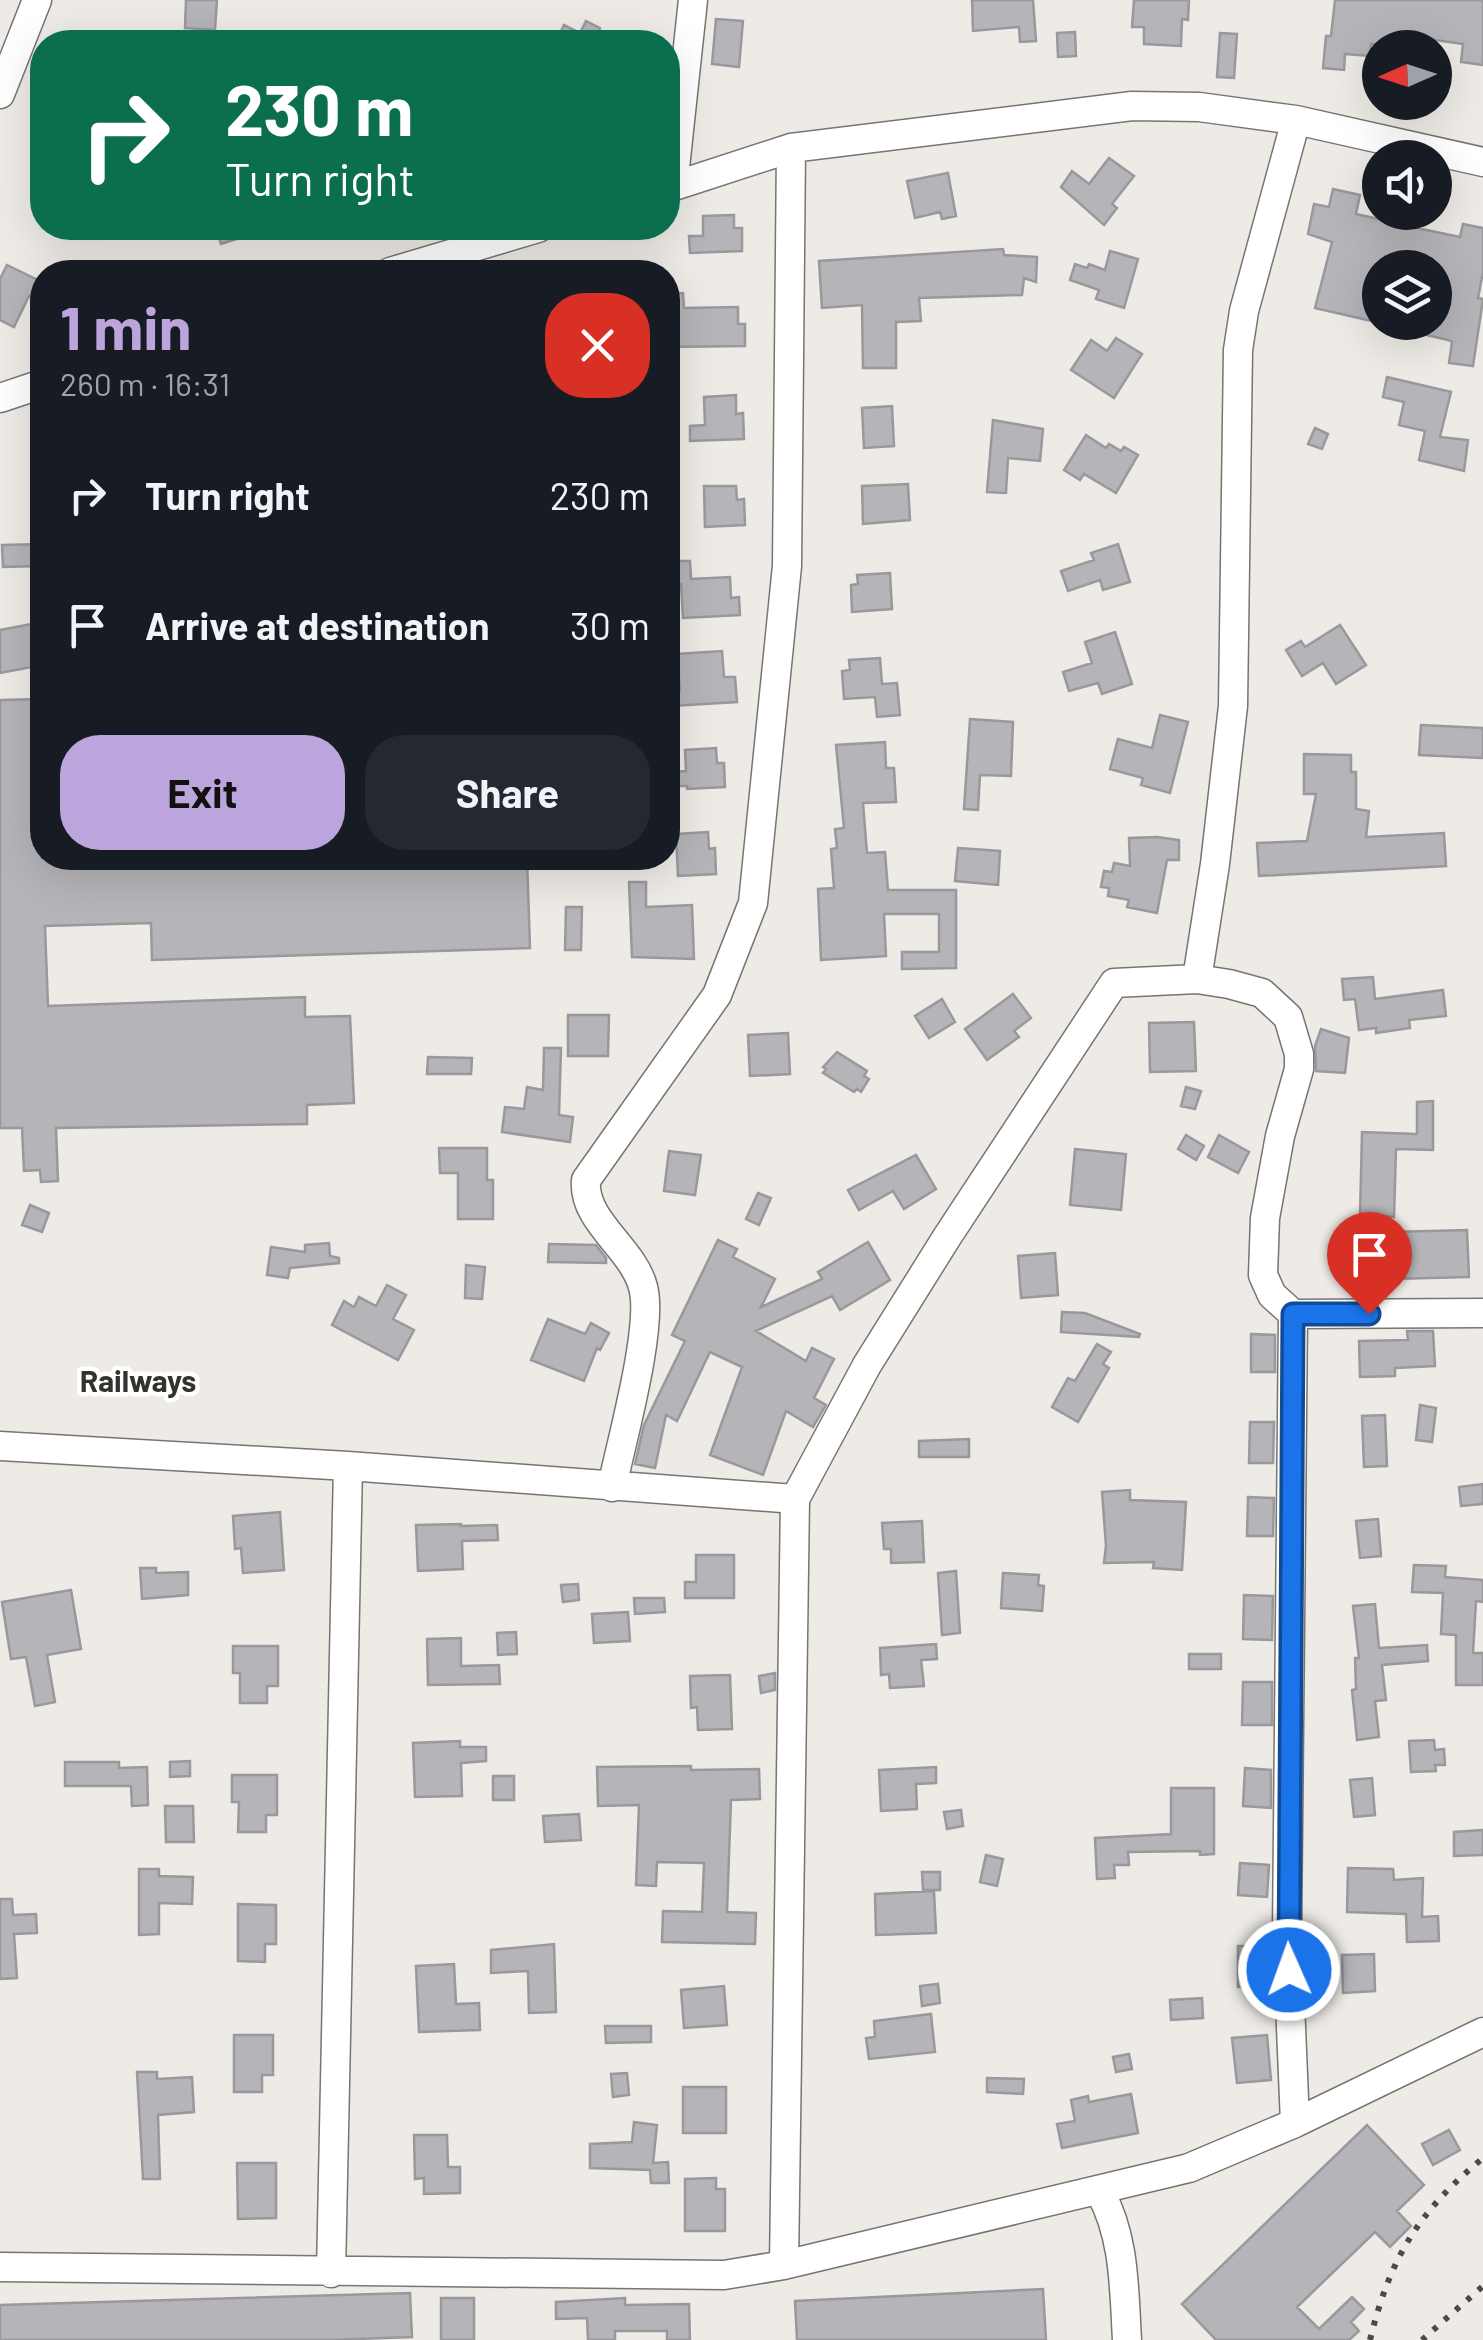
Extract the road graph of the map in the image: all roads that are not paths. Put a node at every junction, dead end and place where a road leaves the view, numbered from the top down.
1 (37, 0) edge
2 (693, 0) edge
3 (0, 94) edge
4 (680, 106) edge
5 (1296, 120) junction
6 (792, 148) junction
7 (1483, 162) edge
8 (680, 184) edge
9 (498, 240) edge
10 (430, 260) edge
11 (30, 388) edge
12 (0, 398) edge
13 (1196, 978) junction
14 (1483, 1313) edge
15 (1293, 1314) junction
16 (0, 1446) edge
17 (348, 1466) junction
18 (612, 1487) junction
19 (795, 1499) junction
20 (1483, 2032) edge
21 (1295, 2123) junction
22 (1100, 2192) junction
23 (784, 2265) junction
24 (0, 2268) edge
25 (332, 2273) junction
26 (1127, 2340) edge

1 - 3 street
2 - 4 street
5 - 6 street
5 - 7 street
5 - 13 street
6 - 8 street
6 - 18 street
9 - 10 street
11 - 12 street
13 - 15 street
13 - 19 street
14 - 15 street
15 - 21 street
16 - 17 street
17 - 18 street
17 - 25 street
18 - 19 street
19 - 23 street
20 - 21 street
21 - 22 street
22 - 23 street
22 - 26 street
23 - 25 street
24 - 25 street

